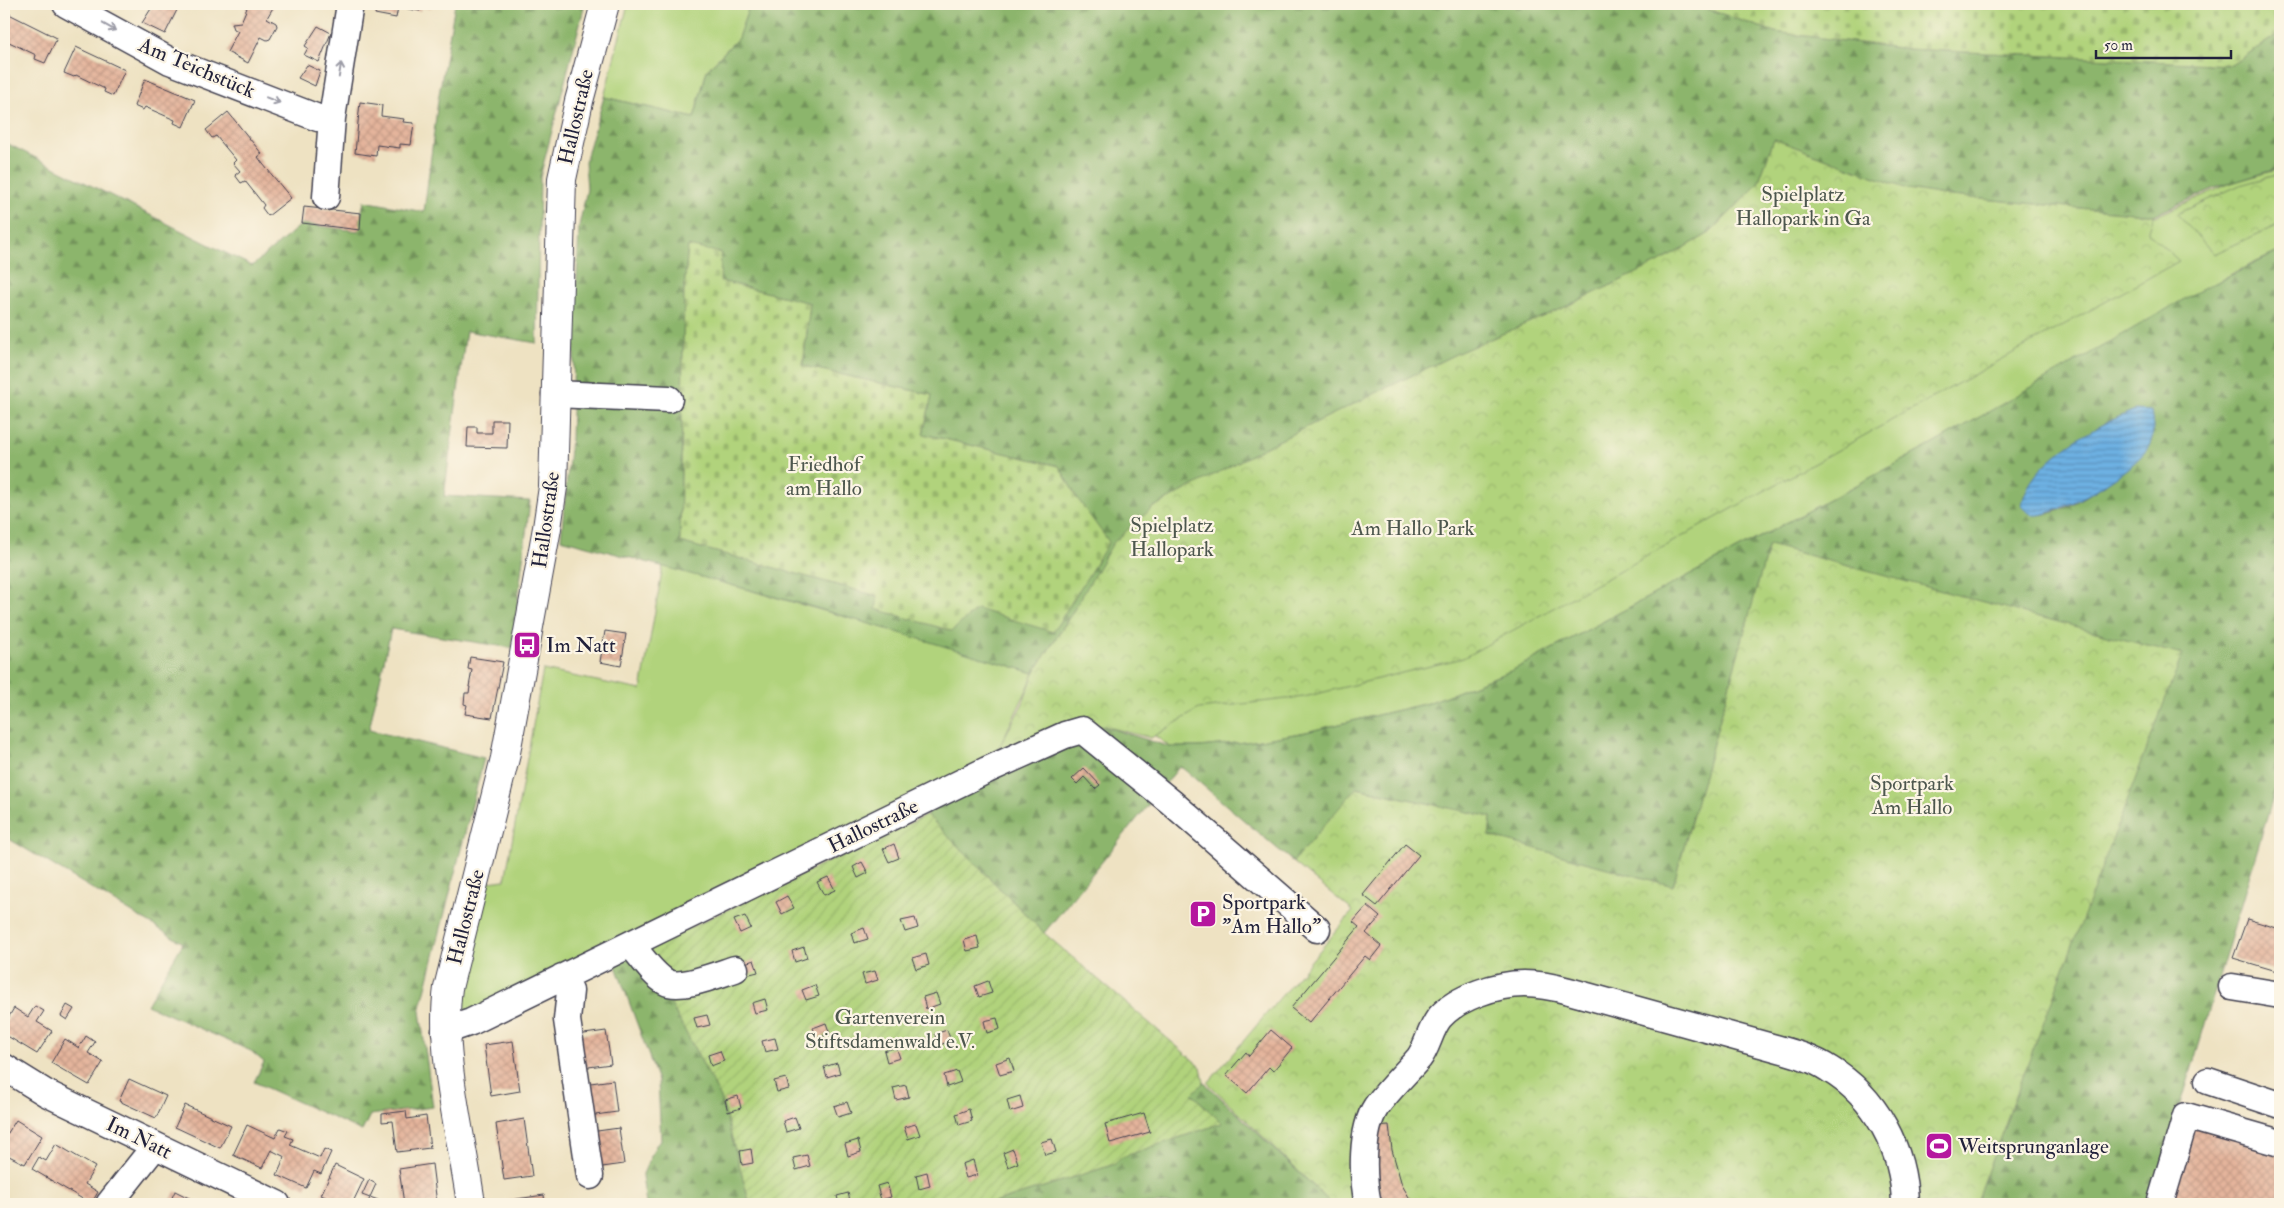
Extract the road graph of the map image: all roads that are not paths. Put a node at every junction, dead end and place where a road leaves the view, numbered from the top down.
1 (66, 4) edge
2 (350, 4) edge
3 (605, 4) edge
4 (332, 118) junction
5 (326, 197) dead end
6 (555, 394) junction
7 (669, 399) dead end
8 (1317, 929) dead end
9 (631, 944) junction
10 (735, 969) dead end
11 (562, 977) junction
12 (2232, 987) dead end
13 (2280, 995) edge
14 (445, 1031) junction
15 (4, 1067) edge
16 (2208, 1081) dead end
17 (2280, 1105) edge
18 (2280, 1143) edge
19 (155, 1146) junction
20 (590, 1176) dead end
21 (109, 1204) edge
22 (277, 1204) edge
23 (471, 1204) edge
24 (1368, 1204) edge
25 (1905, 1204) edge
26 (2160, 1204) edge

1 -> 4 street, Am Teichstück
4 -> 2 street
3 - 6 main road, Hallostraße
4 - 5 street
6 - 7 street
6 - 14 main road, Hallostraße
8 - 9 street, Hallostraße
9 - 10 street
9 - 11 street, Hallostraße
11 - 14 street, Hallostraße
11 - 20 street
12 - 13 street
14 - 23 main road, Hallostraße
15 - 19 street, Im Natt
16 - 17 street
18 - 26 street
19 - 21 street
19 - 22 street, Im Natt
24 - 25 street

